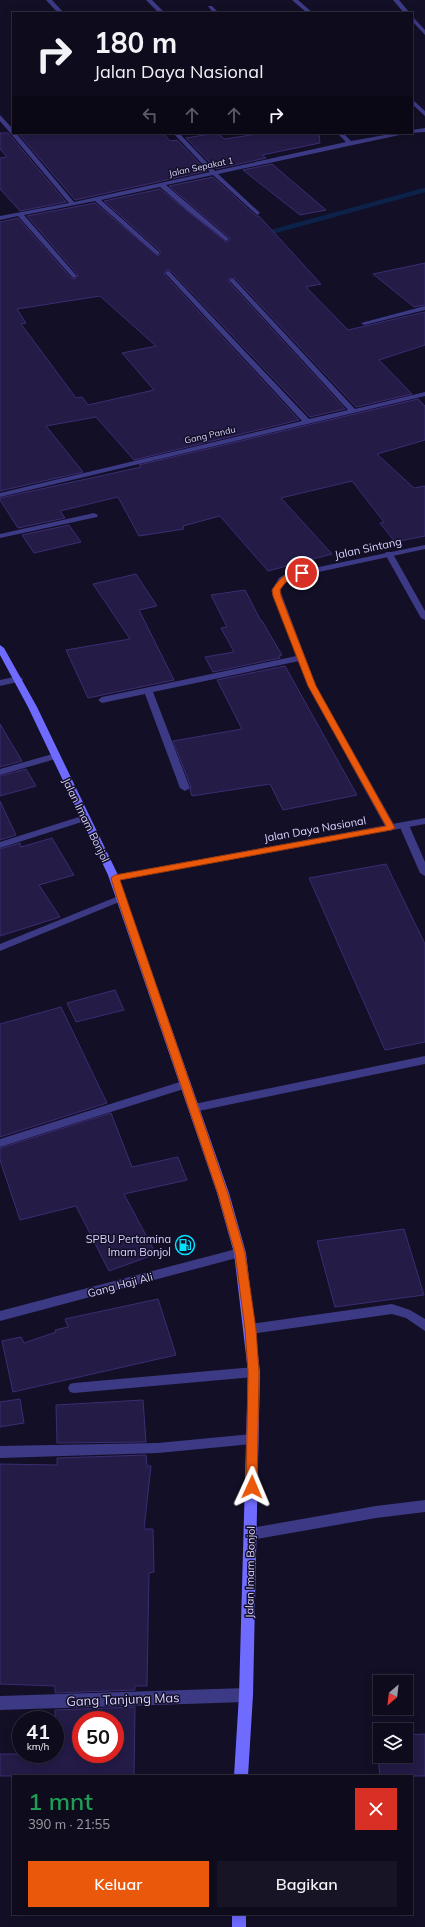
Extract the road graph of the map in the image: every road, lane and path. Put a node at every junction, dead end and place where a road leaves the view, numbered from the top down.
1 (49, 0) edge
2 (149, 0) edge
3 (295, 0) edge
4 (396, 0) edge
5 (210, 8) dead end
6 (60, 12) edge
7 (161, 12) edge
8 (215, 12) edge
9 (309, 12) edge
10 (407, 12) edge
11 (413, 19) edge
12 (425, 32) edge
13 (413, 102) edge
14 (425, 114) edge
15 (0, 117) edge
16 (425, 130) edge
17 (12, 132) edge
18 (413, 132) edge
19 (14, 134) edge
20 (177, 134) edge
21 (341, 134) edge
22 (400, 134) edge
23 (350, 143) junction
24 (214, 173) junction
25 (162, 185) junction
26 (96, 199) junction
27 (73, 204) junction
28 (257, 213) dead end
29 (19, 214) junction
30 (0, 218) edge
31 (226, 239) dead end
32 (157, 253) dead end
33 (168, 273) dead end
34 (74, 276) dead end
35 (232, 280) dead end
36 (425, 308) edge
37 (364, 322) dead end
38 (425, 394) edge
39 (353, 411) junction
40 (307, 422) junction
41 (0, 495) edge
42 (94, 515) dead end
43 (0, 536) edge
44 (425, 547) edge
45 (389, 554) junction
46 (425, 618) edge
47 (0, 648) edge
48 (301, 658) junction
49 (19, 679) junction
50 (0, 683) edge
51 (148, 691) junction
52 (102, 700) dead end
53 (56, 756) junction
54 (0, 772) edge
55 (185, 788) dead end
56 (85, 818) junction
57 (425, 821) edge
58 (404, 825) junction
59 (391, 828) junction
60 (0, 845) edge
61 (425, 873) edge
62 (115, 878) junction
63 (121, 898) junction
64 (0, 948) edge
65 (425, 1060) edge
66 (186, 1084) junction
67 (194, 1108) junction
68 (0, 1143) edge
69 (240, 1253) junction
70 (0, 1316) edge
71 (425, 1326) edge
72 (250, 1329) junction
73 (254, 1372) junction
74 (74, 1388) dead end
75 (252, 1439) junction
76 (0, 1452) edge
77 (425, 1506) edge
78 (251, 1534) junction
79 (246, 1695) junction
80 (0, 1703) edge
81 (241, 1775) edge
82 (240, 1915) edge
83 (240, 1927) edge

1 - 6 street
2 - 7 street
3 - 9 street
4 - 10 street
5 - 8 street
11 - 12 street
13 - 14 street
15 - 17 street
16 - 18 street
19 - 27 street
20 - 24 street
21 - 23 street
22 - 23 street, Jalan Sepakat 1
23 - 24 street, Jalan Sepakat 1
24 - 25 street, Jalan Sepakat 1
24 - 28 street
25 - 26 street, Jalan Sepakat 1
25 - 31 street
26 - 27 street, Jalan Sepakat 1
26 - 32 street
27 - 29 street, Jalan Sepakat 1
29 - 30 street, Jalan Sepakat 1
29 - 34 street
33 - 40 street
35 - 39 street
36 - 37 street
38 - 39 street, Gang Pandu
39 - 40 street, Gang Pandu
40 - 41 street, Gang Pandu
42 - 43 street
44 - 45 street, Jalan Sintang
45 - 46 street
45 - 48 street, Jalan Sintang
47 - 49 main road, Jalan Imam Bonjol
48 - 51 street
48 - 59 street, Jalan Sintang
49 - 50 street
49 - 53 main road, Jalan Imam Bonjol
51 - 52 street
51 - 55 street
53 - 54 street
53 - 56 main road, Jalan Imam Bonjol
56 - 60 street
56 - 62 main road, Jalan Imam Bonjol
57 - 58 street, Jalan Daya Nasional
58 - 59 street, Jalan Daya Nasional
58 - 61 street
59 - 62 street, Jalan Daya Nasional
62 - 63 main road, Jalan Imam Bonjol
63 - 64 street
63 - 66 main road, Jalan Imam Bonjol
65 - 67 street
66 - 67 main road, Jalan Imam Bonjol
66 - 68 street
67 - 69 main road, Jalan Imam Bonjol
69 - 70 street, Gang Haji Ali
69 - 72 main road, Jalan Imam Bonjol
71 - 72 street
72 - 73 main road, Jalan Imam Bonjol
73 - 74 street
73 - 75 main road, Jalan Imam Bonjol
75 - 76 street
75 - 78 main road, Jalan Imam Bonjol
77 - 78 street
78 - 79 main road, Jalan Imam Bonjol
79 - 80 street, Gang Tanjung Mas
79 - 81 main road, Jalan Imam Bonjol
82 - 83 main road

